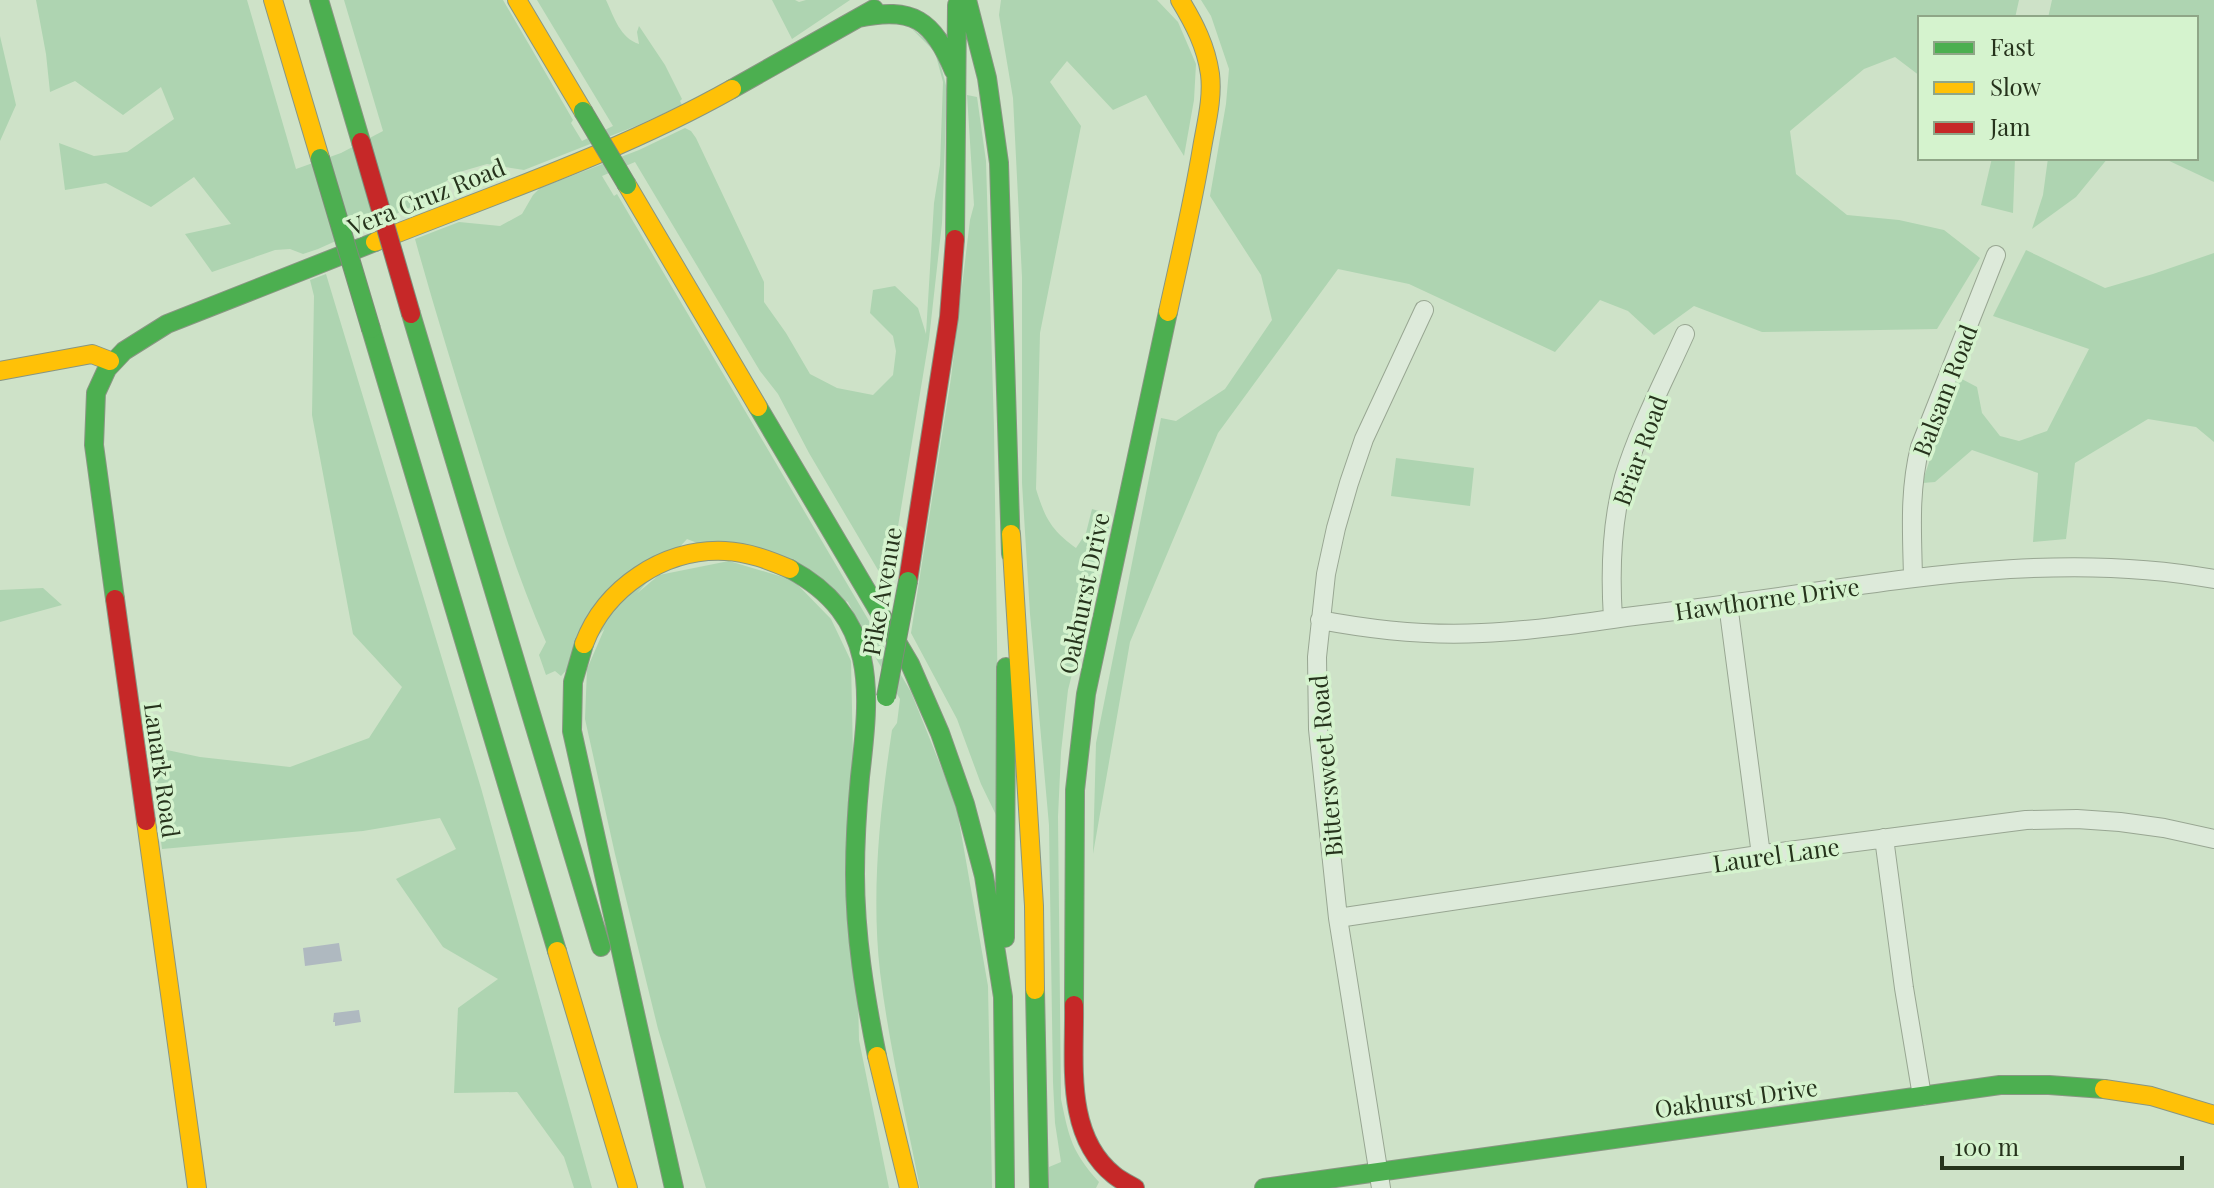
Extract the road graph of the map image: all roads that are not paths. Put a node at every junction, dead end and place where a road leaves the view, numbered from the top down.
1 (273, 0) edge
2 (319, 0) edge
3 (517, 0) edge
4 (890, 0) edge
5 (957, 0) edge
6 (967, 0) edge
7 (1180, 0) edge
8 (858, 18) junction
9 (957, 79) junction
10 (1996, 255) dead end
11 (1424, 310) dead end
12 (1685, 334) dead end
13 (110, 361) junction
14 (0, 371) edge
15 (1011, 534) junction
16 (1913, 577) junction
17 (2214, 579) edge
18 (1728, 604) junction
19 (1613, 619) junction
20 (1320, 620) junction
21 (1884, 838) junction
22 (2214, 839) edge
23 (1761, 855) junction
24 (1338, 918) junction
25 (1004, 1002) junction
26 (1922, 1096) junction
27 (2214, 1115) edge
28 (1380, 1179) edge
29 (197, 1188) edge
30 (626, 1188) edge
31 (674, 1188) edge
32 (909, 1188) edge
33 (1005, 1188) edge
34 (1039, 1188) edge
35 (1135, 1188) edge
36 (1264, 1188) edge

1 - 30 main road, bridge
2 - 31 main road, bridge
3 - 25 main road, bridge
4 - 8 main road
5 - 9 main road, Pike Avenue
6 - 15 main road
7 - 35 main road, Oakhurst Drive
8 - 9 main road
8 - 13 main road, Vera Cruz Road
9 - 32 main road, Pike Avenue, bridge
10 - 16 street, Balsam Road
11 - 20 street, Bittersweet Road
12 - 19 street, Briar Road
13 - 14 main road
13 - 29 main road, Lanark Road
15 - 25 main road
15 - 34 main road
16 - 17 street, Hawthorne Drive
16 - 18 street, Hawthorne Drive
18 - 19 street, Hawthorne Drive
18 - 23 street
19 - 20 street, Hawthorne Drive
20 - 24 street, Bittersweet Road
21 - 22 street, Laurel Lane
21 - 23 street, Laurel Lane
21 - 26 street
23 - 24 street, Laurel Lane
24 - 28 street, Bittersweet Road
25 - 33 main road
26 - 27 main road, Oakhurst Drive
26 - 28 main road, Oakhurst Drive
28 - 36 main road, Oakhurst Drive
31 - 32 main road

